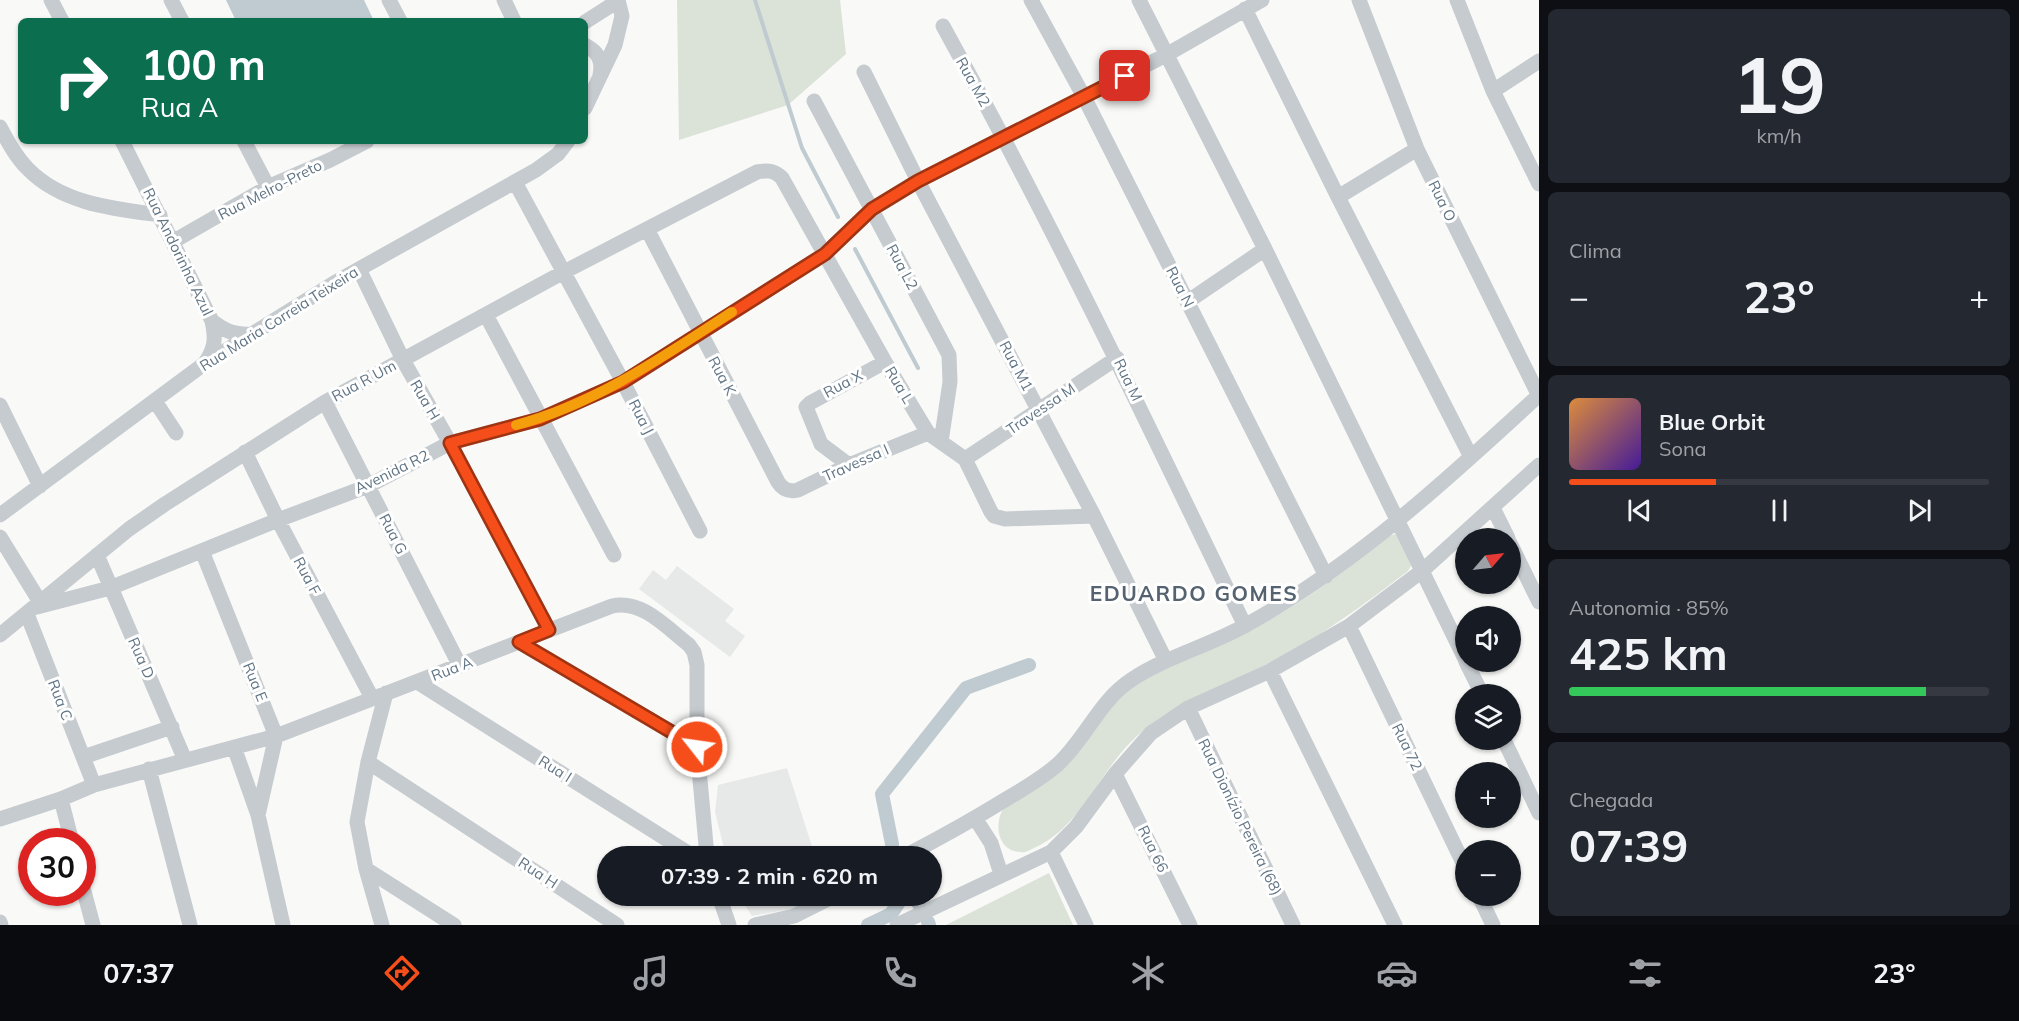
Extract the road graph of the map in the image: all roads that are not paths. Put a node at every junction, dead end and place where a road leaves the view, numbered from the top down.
1 (51, 0) edge
2 (171, 0) edge
3 (389, 0) edge
4 (504, 0) edge
5 (1031, 0) edge
6 (1139, 0) edge
7 (1262, 0) edge
8 (1359, 0) edge
9 (1457, 0) edge
10 (618, 1) edge
11 (1245, 9) junction
12 (60, 18) edge
13 (180, 18) edge
14 (398, 18) edge
15 (513, 18) edge
16 (588, 20) edge
17 (942, 26) dead end
18 (588, 46) edge
19 (1166, 56) junction
20 (1539, 61) edge
21 (864, 72) dead end
22 (600, 78) junction
23 (1493, 91) junction
24 (1084, 97) junction
25 (814, 101) dead end
26 (588, 102) edge
27 (0, 127) edge
28 (1004, 138) junction
29 (124, 144) edge
30 (246, 144) edge
31 (361, 144) edge
32 (565, 144) edge
33 (1417, 149) junction
34 (757, 172) joint
35 (918, 181) junction
36 (514, 182) junction
37 (1539, 184) edge
38 (268, 188) junction
39 (1338, 197) junction
40 (872, 209) junction
41 (160, 215) junction
42 (647, 229) junction
43 (174, 241) junction
44 (1265, 249) junction
45 (825, 254) junction
46 (358, 269) junction
47 (562, 273) junction
48 (1187, 302) junction
49 (486, 315) junction
50 (212, 321) junction
51 (699, 333) junction
52 (253, 334) junction
53 (1117, 358) junction
54 (403, 360) junction
55 (885, 362) junction
56 (204, 364) junction
57 (623, 382) junction
58 (1539, 395) edge
59 (155, 401) junction
60 (325, 402) junction
61 (0, 405) edge
62 (1040, 410) junction
63 (540, 419) junction
64 (176, 433) dead end
65 (928, 433) junction
66 (942, 442) junction
67 (450, 443) junction
68 (245, 452) junction
69 (1472, 457) junction
70 (965, 459) junction
71 (849, 465) junction
72 (1539, 465) edge
73 (40, 486) junction
74 (368, 486) junction
75 (784, 489) joint
76 (1493, 508) junction
77 (0, 515) edge
78 (1094, 516) junction
79 (278, 520) junction
80 (1397, 521) junction
81 (1503, 528) edge
82 (700, 531) dead end
83 (0, 537) edge
84 (202, 551) junction
85 (97, 555) junction
86 (614, 555) dead end
87 (1521, 565) edge
88 (1422, 571) junction
89 (1326, 576) junction
90 (110, 588) junction
91 (1539, 602) edge
92 (33, 608) junction
93 (1245, 626) junction
94 (1349, 626) junction
95 (549, 630) junction
96 (0, 635) edge
97 (1455, 638) edge
98 (519, 642) junction
99 (1166, 661) junction
100 (460, 666) junction
101 (1270, 671) junction
102 (417, 682) junction
103 (379, 696) junction
104 (1188, 708) junction
105 (172, 727) junction
106 (276, 736) junction
107 (234, 747) junction
108 (697, 747) junction
109 (1508, 750) edge
110 (83, 757) junction
111 (185, 760) junction
112 (368, 762) junction
113 (149, 769) junction
114 (1115, 774) junction
115 (94, 785) junction
116 (61, 799) junction
117 (1539, 813) edge
118 (258, 816) junction
119 (975, 818) junction
120 (0, 819) edge
121 (68, 828) edge
122 (1455, 845) edge
123 (677, 846) edge
124 (707, 846) edge
125 (923, 846) edge
126 (1051, 852) junction
127 (366, 869) junction
128 (1001, 874) junction
129 (88, 906) edge
130 (722, 906) edge
131 (814, 906) edge
132 (1484, 906) edge
133 (93, 925) edge
134 (190, 925) edge
135 (283, 925) edge
136 (382, 925) edge
137 (454, 925) edge
138 (617, 925) edge
139 (729, 925) edge
140 (755, 925) edge
141 (897, 925) edge
142 (1086, 925) edge
143 (1190, 925) edge
144 (1293, 925) edge
145 (1395, 925) edge
146 (1493, 925) edge

1 - 12 street
2 - 13 street
3 - 14 street
4 - 15 street
5 - 24 street, Rua N
6 - 19 street
7 - 11 street, Avenida R2
8 - 33 street, Rua O
9 - 23 street
10 - 16 street
10 - 22 street
11 - 19 street, Avenida R2
11 - 39 street
17 - 28 street, Rua M2
18 - 22 street
19 - 24 street, Avenida R2
19 - 44 street
20 - 23 street
21 - 35 street, Rua M1
22 - 26 street
23 - 37 street
24 - 28 street, Avenida R2
24 - 48 street, Rua N
25 - 40 street, Rua L2
27 - 41 street
28 - 35 street, Avenida R2
28 - 53 street, Rua M
29 - 41 street, Rua Andorinha Azul
30 - 38 street
31 - 38 street, Rua Melro-Preto
32 - 36 street, Rua Maria Correia Teixeira
33 - 39 street
33 - 58 street, Rua O
34 - 42 street, Rua R Um
34 - 45 street, Rua L
35 - 40 street, Avenida R2
35 - 62 street, Rua M1
36 - 46 street, Rua Maria Correia Teixeira
36 - 47 street, Rua J
38 - 43 street, Rua Melro-Preto
39 - 69 street
40 - 45 street, Avenida R2
40 - 66 street, Rua L2
41 - 43 street, Rua Andorinha Azul
42 - 47 street, Rua R Um
42 - 51 street, Rua K
43 - 50 street, Rua Andorinha Azul
44 - 48 street
44 - 80 street
45 - 51 street, Avenida R2
45 - 55 street, Rua L
46 - 52 street, Rua Maria Correia Teixeira
46 - 54 street, Rua H
47 - 49 street, Rua R Um
47 - 57 street, Rua J
48 - 89 street, Rua N
49 - 54 street, Rua R Um
49 - 63 street
50 - 52 street
50 - 56 street, Rua Andorinha Azul
51 - 57 street, Avenida R2
51 - 75 street, Rua K
52 - 56 street, Rua Maria Correia Teixeira
53 - 62 street, Travessa M
53 - 93 street, Rua M
54 - 60 street, Rua R Um
54 - 67 street, Rua H
55 - 65 street, Rua L
55 - 71 street, Rua X
56 - 59 street, Rua Maria Correia Teixeira
57 - 63 street, Avenida R2
57 - 82 street, Rua J
58 - 69 street
59 - 64 street
59 - 73 street, Rua Maria Correia Teixeira
60 - 68 street, Rua R Um
60 - 74 street, Rua G
61 - 73 street
62 - 70 street, Travessa M
62 - 78 street, Rua M1
63 - 67 street, Avenida R2
63 - 86 street
65 - 66 street, Rua L
65 - 71 street, Travessa I
66 - 70 street, Rua L
67 - 74 street, Avenida R2
67 - 95 street, Rua H
68 - 79 street, Rua F
68 - 85 street, Rua R Um
69 - 80 street
70 - 78 street, Rua L
71 - 75 street, Travessa I
72 - 76 street
73 - 77 street, Rua Maria Correia Teixeira
74 - 79 street, Avenida R2
74 - 100 street, Rua G
76 - 81 street
76 - 88 street
78 - 99 street, Rua M1
79 - 84 street, Avenida R2
79 - 103 street, Rua F
80 - 88 street
80 - 89 street
83 - 92 street, Rua C
84 - 90 street, Avenida R2
84 - 106 street, Rua E
85 - 90 street, Rua D
85 - 92 street, Rua R Um
87 - 91 street
88 - 94 street
88 - 97 street
89 - 93 street
90 - 92 street, Avenida R2
90 - 105 street, Rua D
92 - 96 street, Rua R Um
92 - 110 street, Rua C
93 - 99 street
94 - 101 street
94 - 122 street, Rua 72
95 - 98 street, Rua A
95 - 108 street, Rua A
98 - 100 street, Rua A
98 - 108 street
99 - 119 street
100 - 102 street, Rua A
101 - 104 street
101 - 145 street
102 - 103 street, Rua A
102 - 123 street, Rua I
103 - 106 street, Rua A
103 - 112 street
104 - 114 street
104 - 144 street, Rua Dionízio Pereira (68)
105 - 110 street
105 - 111 street, Rua D
106 - 107 street, Rua A
106 - 118 street
107 - 111 street, Rua A
107 - 118 street
108 - 124 street, Rua A
109 - 117 street
110 - 115 street, Rua C
111 - 113 street, Rua A
112 - 127 street
112 - 138 street, Rua H
113 - 115 street, Rua A
113 - 134 street
114 - 126 street
114 - 143 street, Rua 66
115 - 116 street, Rua A
116 - 120 street, Rua A
116 - 121 street
118 - 135 street
119 - 125 street
119 - 128 street
126 - 128 street
126 - 142 street
127 - 136 street
127 - 137 street
128 - 141 street
129 - 133 street
130 - 139 street
131 - 140 street
132 - 146 street

